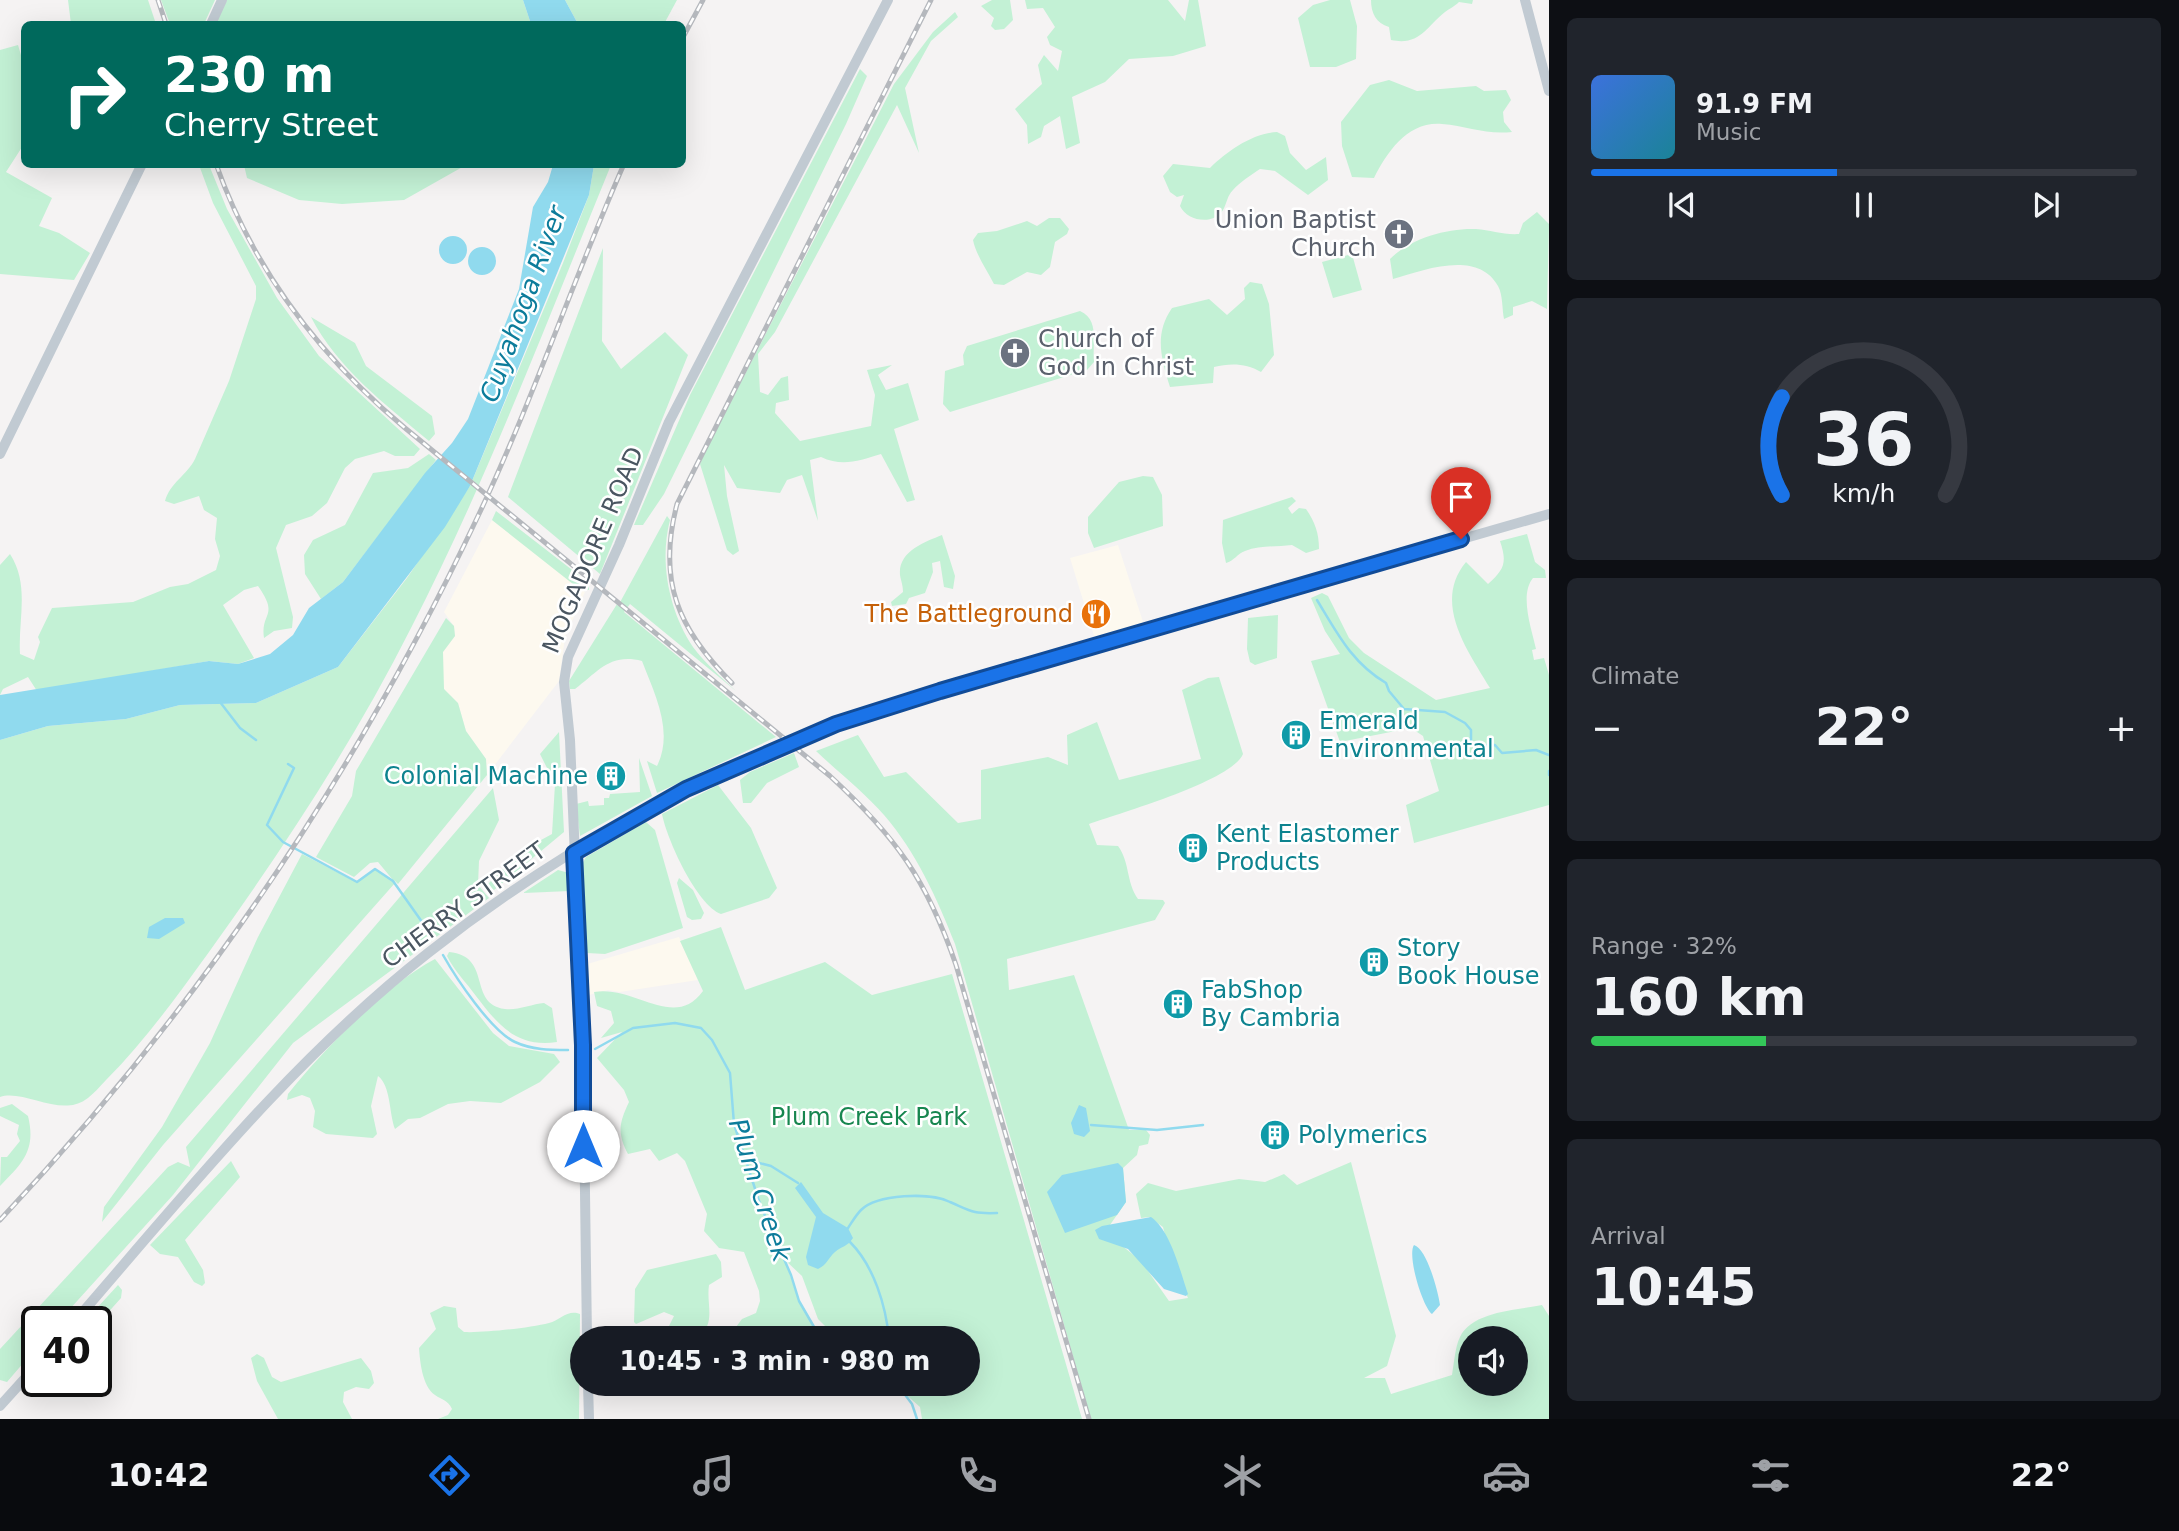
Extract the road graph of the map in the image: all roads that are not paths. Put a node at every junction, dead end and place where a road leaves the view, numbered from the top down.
1 (222, 0) edge
2 (888, 0) edge
3 (1525, 0) edge
4 (212, 21) edge
5 (1549, 91) edge
6 (140, 168) edge
7 (0, 454) edge
8 (1549, 514) edge
9 (574, 853) junction
10 (88, 1306) edge
11 (587, 1326) edge
12 (21, 1382) edge
13 (588, 1396) edge
14 (0, 1406) edge
15 (589, 1419) edge

1 - 4 street
2 - 9 street, MOGADORE ROAD
3 - 5 street
6 - 7 street
8 - 9 street, CHERRY STREET
9 - 10 street, CHERRY STREET
9 - 11 street, MOGADORE ROAD
12 - 14 street
13 - 15 street

